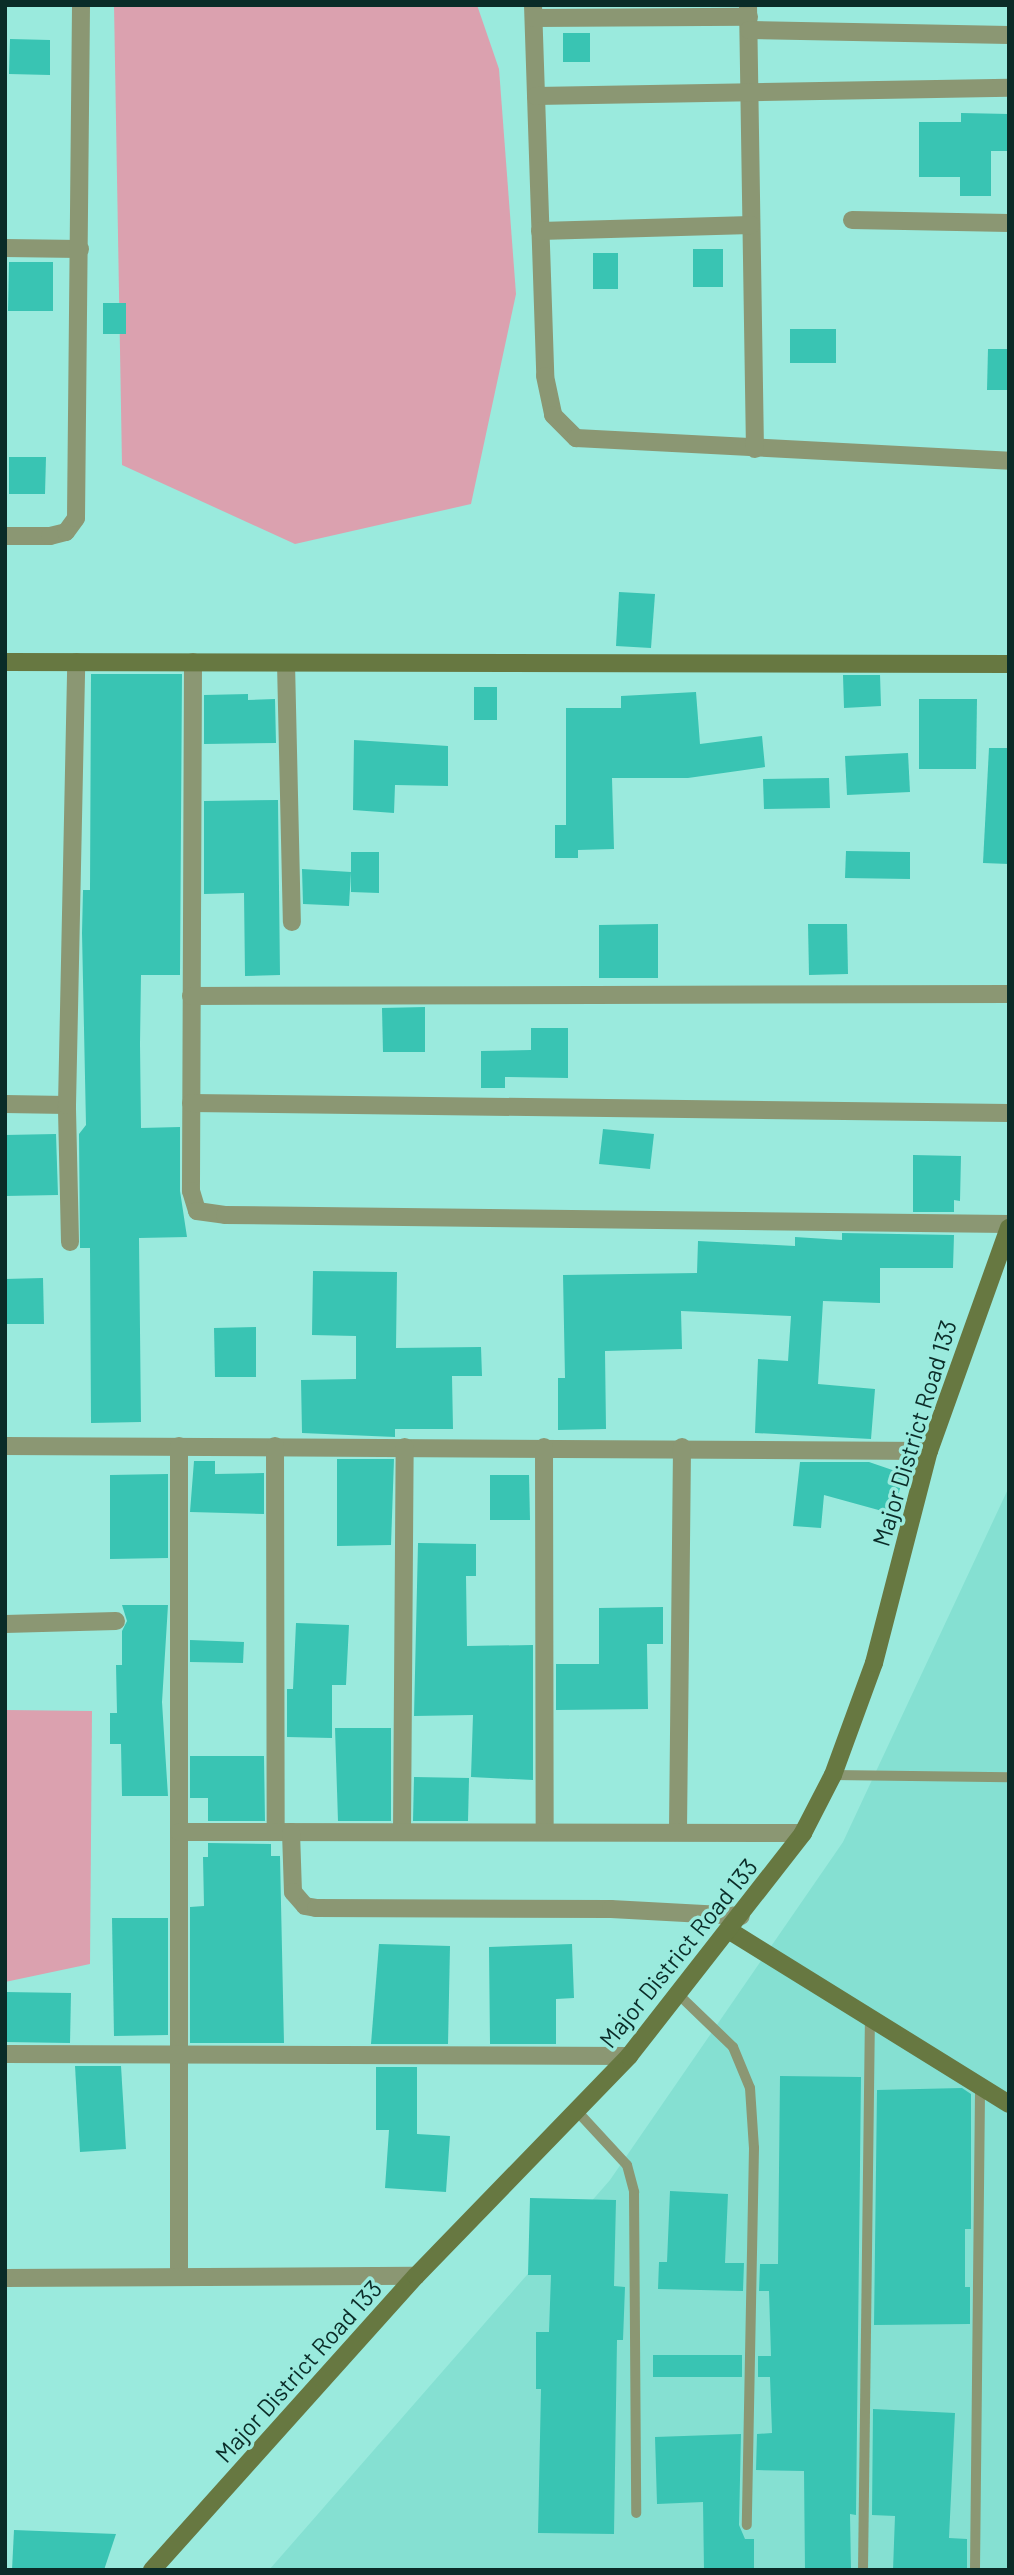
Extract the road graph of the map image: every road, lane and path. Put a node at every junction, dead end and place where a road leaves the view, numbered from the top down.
1 (82, 5) edge
2 (533, 12) edge
3 (749, 17) edge
4 (1009, 35) edge
5 (1009, 88) edge
6 (750, 91) junction
7 (536, 96) junction
8 (852, 220) dead end
9 (1009, 223) edge
10 (751, 225) junction
11 (540, 231) junction
12 (5, 248) edge
13 (80, 249) junction
14 (755, 449) junction
15 (1009, 461) edge
16 (5, 536) edge
17 (5, 662) edge
18 (76, 662) junction
19 (193, 662) junction
20 (286, 663) junction
21 (1009, 664) edge
22 (292, 922) dead end
23 (1009, 994) edge
24 (191, 996) junction
25 (191, 1103) junction
26 (5, 1104) edge
27 (67, 1105) junction
28 (1009, 1113) edge
29 (1009, 1226) edge
30 (69, 1242) dead end
31 (5, 1446) edge
32 (179, 1446) junction
33 (275, 1446) junction
34 (405, 1447) junction
35 (544, 1447) junction
36 (682, 1447) junction
37 (929, 1451) junction
38 (116, 1621) dead end
39 (5, 1624) edge
40 (833, 1775) junction
41 (1009, 1777) edge
42 (678, 1830) junction
43 (402, 1831) junction
44 (545, 1831) junction
45 (179, 1832) junction
46 (284, 1832) junction
47 (803, 1833) junction
48 (741, 1916) junction
49 (730, 1931) junction
50 (679, 1995) junction
51 (870, 2014) junction
52 (5, 2054) edge
53 (179, 2055) junction
54 (629, 2056) junction
55 (980, 2085) junction
56 (1009, 2104) edge
57 (576, 2110) junction
58 (416, 2276) junction
59 (5, 2277) edge
60 (179, 2277) junction
61 (636, 2514) dead end
62 (747, 2525) dead end
63 (152, 2570) edge
64 (863, 2570) edge
65 (975, 2570) edge

1 - 13 street
2 - 3 street
2 - 7 street
3 - 4 street
3 - 6 street
5 - 6 street
6 - 7 street
6 - 10 street
7 - 11 street
8 - 9 street
10 - 11 street
10 - 14 street
11 - 14 street
12 - 13 street
13 - 16 street
14 - 15 street
17 - 18 main road
18 - 19 main road
18 - 27 street
19 - 20 main road
19 - 24 street
20 - 21 main road
20 - 22 street
23 - 24 street
24 - 25 street
25 - 28 street
25 - 29 street
26 - 27 street
27 - 30 street
29 - 37 main road, Major District Road 133
31 - 32 street
32 - 33 street
32 - 45 street
33 - 34 street
33 - 46 street
34 - 35 street
34 - 43 street
35 - 36 street
35 - 44 street
36 - 37 street
36 - 42 street
37 - 40 main road, Major District Road 133
38 - 39 street
40 - 41 lane
40 - 47 main road, Major District Road 133
42 - 44 street
42 - 47 street
43 - 44 street
43 - 46 street
45 - 46 street
45 - 53 street
46 - 48 street
47 - 48 main road, Major District Road 133
48 - 49 main road, Major District Road 133
49 - 50 main road, Major District Road 133
49 - 51 main road
50 - 54 main road, Major District Road 133
50 - 62 lane
51 - 55 main road
51 - 64 lane
52 - 53 street
53 - 54 street
53 - 60 street
54 - 57 main road, Major District Road 133
55 - 56 main road
55 - 65 lane
57 - 58 main road, Major District Road 133
57 - 61 lane
58 - 60 street
58 - 63 main road, Major District Road 133
59 - 60 street

